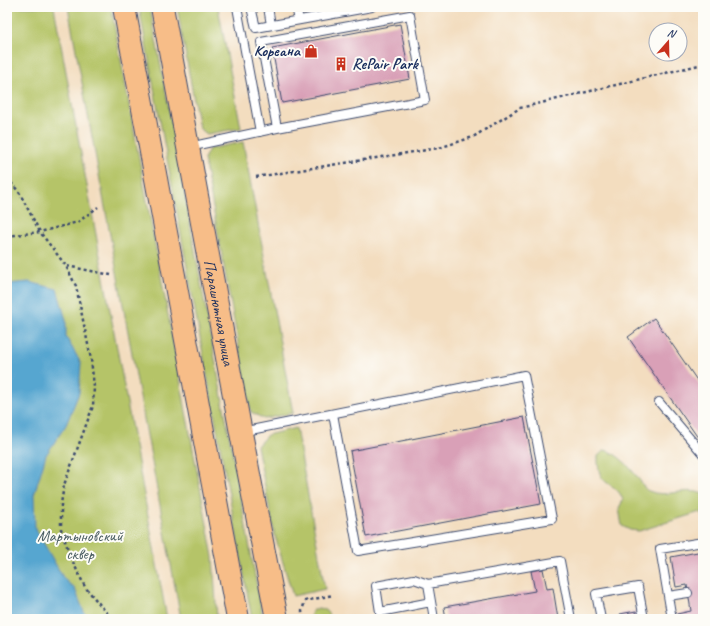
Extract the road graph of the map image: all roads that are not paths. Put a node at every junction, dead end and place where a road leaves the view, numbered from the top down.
1 (124, 7) edge
2 (162, 7) edge
3 (237, 7) edge
4 (251, 7) edge
5 (268, 7) edge
6 (296, 7) edge
7 (323, 7) edge
8 (372, 7) edge
9 (350, 9) edge
10 (325, 16) junction
11 (299, 20) junction
12 (271, 26) junction
13 (277, 128) junction
14 (260, 132) junction
15 (188, 147) junction
16 (659, 402) dead end
17 (333, 414) junction
18 (241, 433) junction
19 (703, 454) edge
20 (703, 542) edge
21 (428, 584) junction
22 (688, 592) dead end
23 (668, 596) junction
24 (431, 602) junction
25 (238, 619) edge
26 (278, 619) edge
27 (434, 619) edge
28 (571, 619) edge
29 (601, 619) edge
30 (644, 619) edge
31 (672, 619) edge

1 - 25 main road
2 - 15 main road, Парашютная улица
3 - 14 lane
4 - 12 lane
5 - 12 lane
6 - 11 lane
7 - 10 lane
8 - 9 lane
9 - 10 lane
10 - 11 lane
11 - 12 lane
13 - 13 lane
13 - 14 lane
14 - 15 lane
15 - 18 main road, Парашютная улица
16 - 19 lane
17 - 17 lane
17 - 18 lane
18 - 26 main road, Парашютная улица
20 - 23 lane
21 - 24 lane
21 - 24 lane
21 - 28 lane
22 - 23 lane
23 - 31 lane
24 - 27 lane
29 - 30 lane

